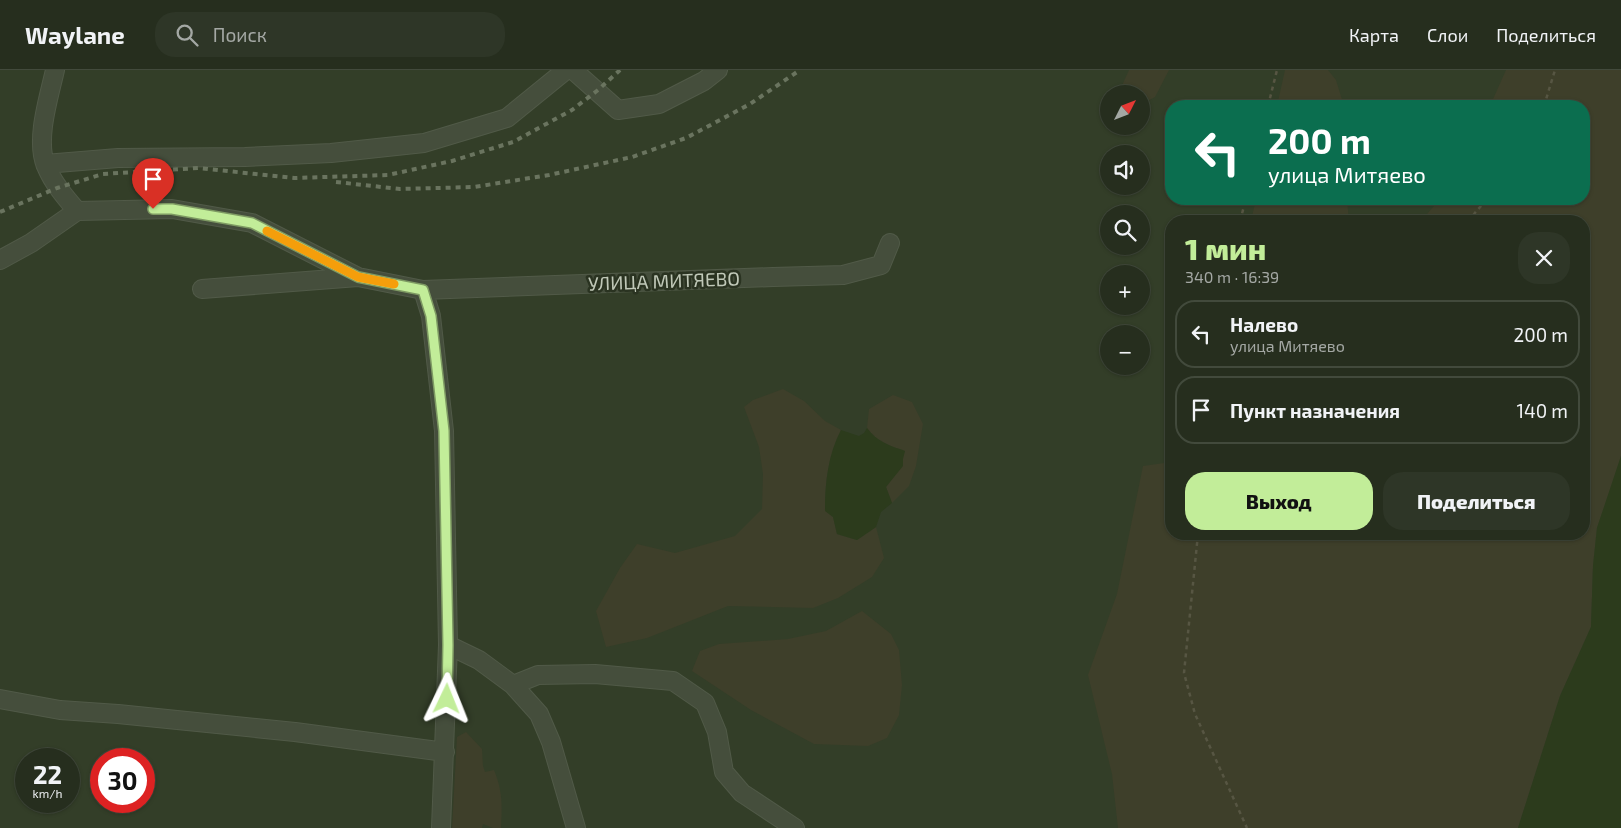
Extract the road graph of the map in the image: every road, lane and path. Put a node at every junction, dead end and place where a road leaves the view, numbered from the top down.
1 (55, 70) edge
2 (566, 70) edge
3 (573, 70) edge
4 (718, 70) edge
5 (1277, 70) edge
6 (1554, 70) edge
7 (1270, 100) edge
8 (1546, 100) edge
9 (45, 164) junction
10 (1482, 205) edge
11 (77, 211) junction
12 (1473, 215) edge
13 (890, 243) dead end
14 (0, 260) edge
15 (358, 277) junction
16 (202, 288) dead end
17 (423, 290) junction
18 (1197, 540) edge
19 (448, 645) junction
20 (513, 685) junction
21 (0, 699) edge
22 (445, 752) junction
23 (441, 828) edge
24 (576, 828) edge
25 (795, 828) edge
26 (1247, 828) edge

1 - 9 street
2 - 9 street
3 - 4 street
5 - 7 path
6 - 8 path
9 - 11 street
10 - 12 path
11 - 14 street
11 - 15 street, УЛИЦА МИТЯЕВО
13 - 17 street, УЛИЦА МИТЯЕВО
15 - 16 street
15 - 17 street, УЛИЦА МИТЯЕВО
17 - 19 street
18 - 26 path
19 - 20 street
19 - 22 street
20 - 24 street
20 - 25 street
21 - 22 street
22 - 23 street

